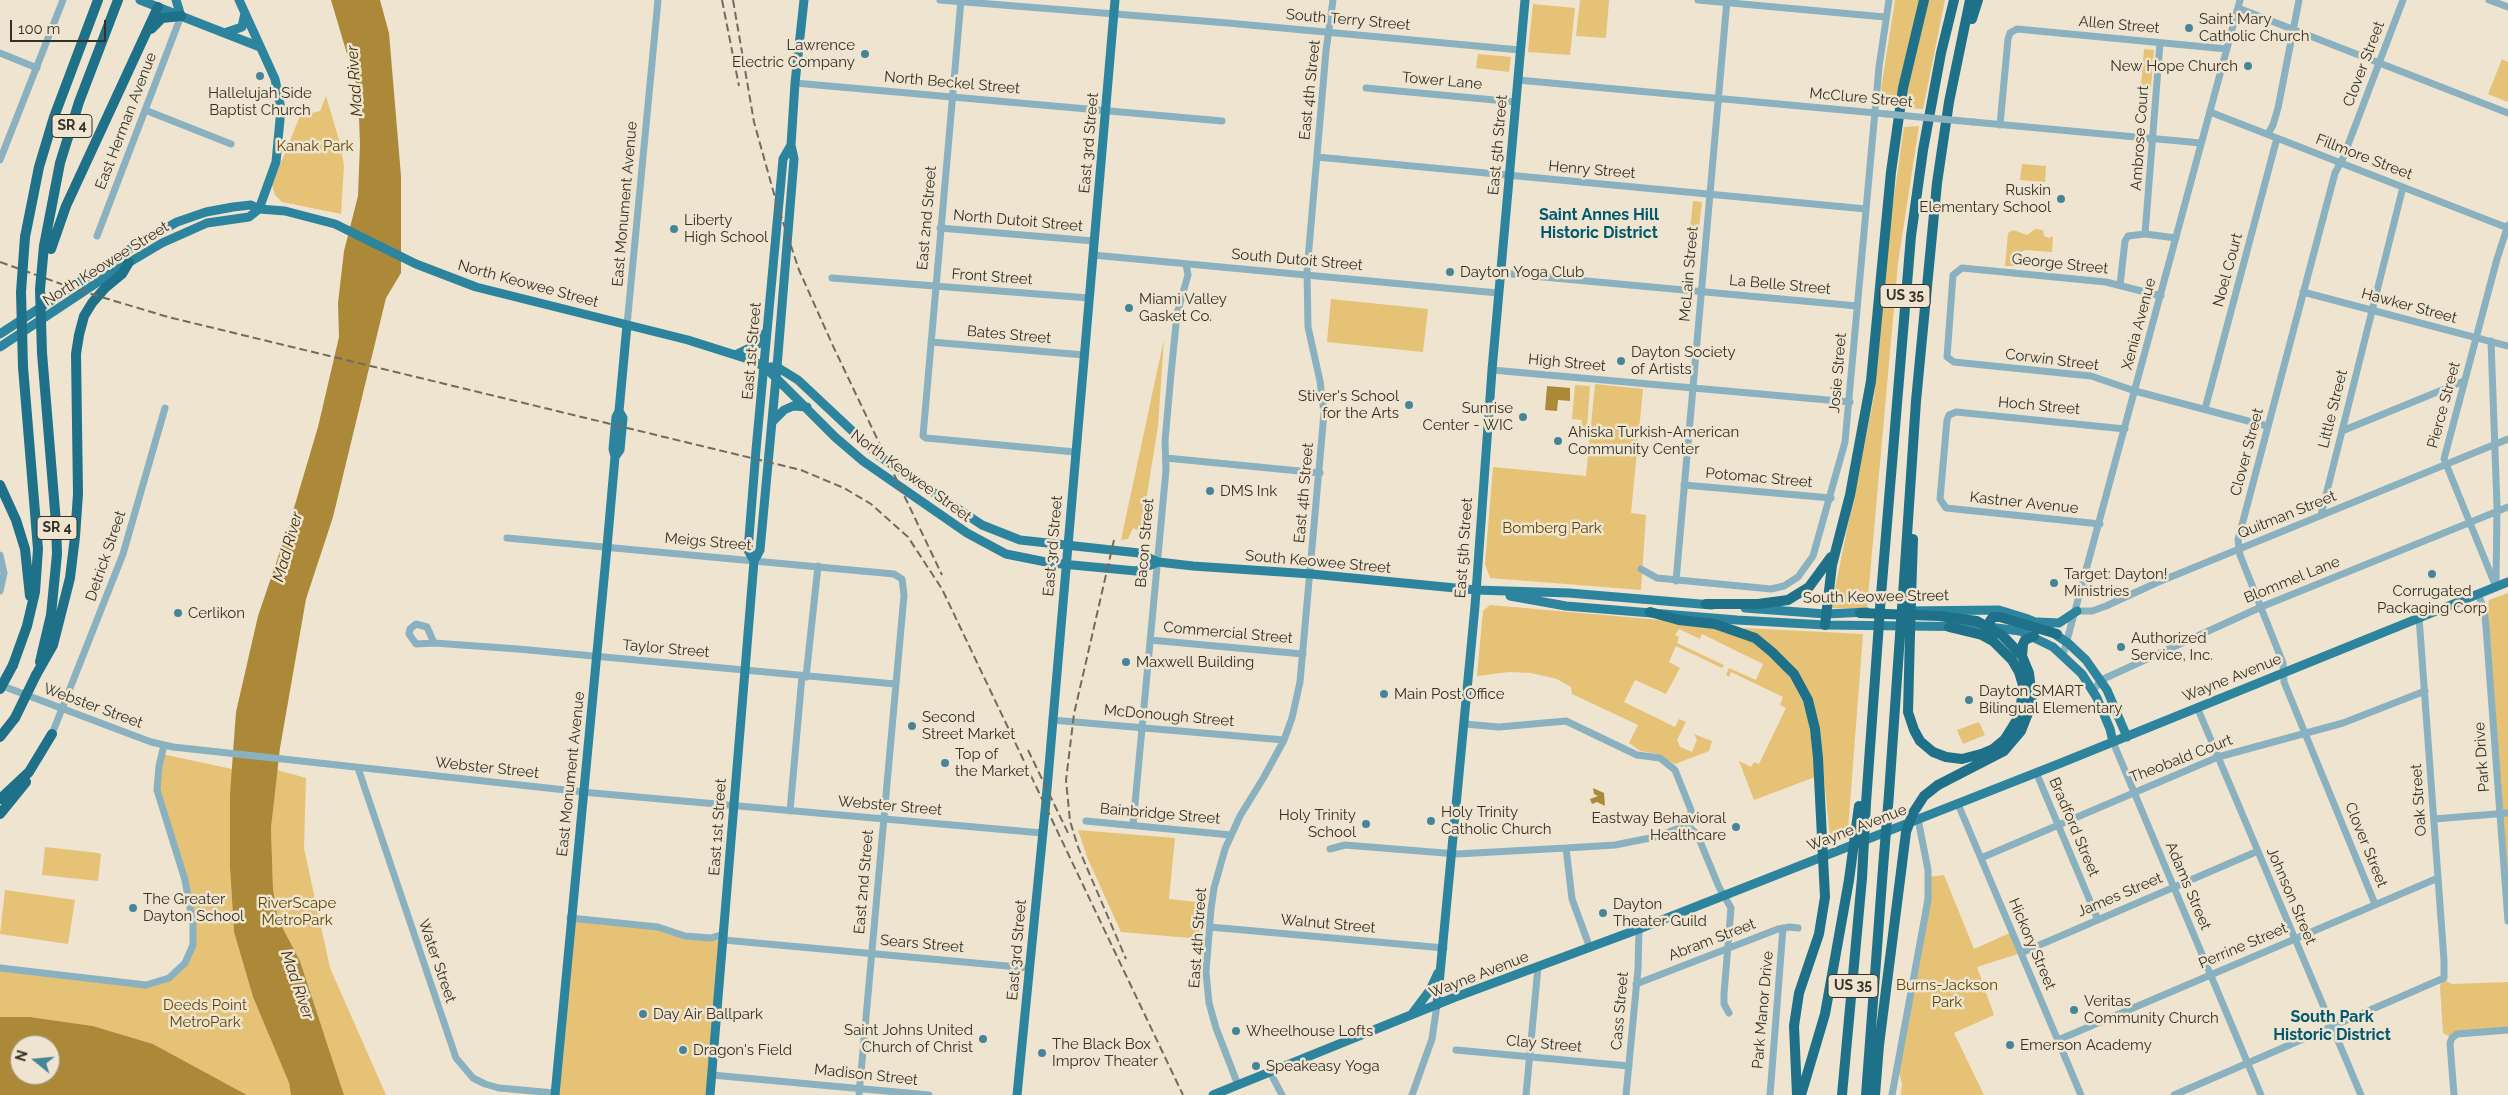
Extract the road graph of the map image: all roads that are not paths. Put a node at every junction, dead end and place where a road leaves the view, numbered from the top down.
1 (63, 0) edge
2 (118, 0) edge
3 (140, 0) edge
4 (176, 0) edge
5 (239, 0) edge
6 (658, 0) edge
7 (804, 0) edge
8 (940, 0) edge
9 (1115, 0) edge
10 (1333, 0) edge
11 (1525, 0) edge
12 (1698, 0) edge
13 (1889, 0) edge
14 (1924, 0) edge
15 (1954, 0) edge
16 (1970, 0) edge
17 (1978, 0) edge
18 (2239, 0) edge
19 (2299, 0) edge
20 (2404, 0) edge
21 (2489, 0) edge
22 (2503, 0) edge
23 (960, 1) edge
24 (1727, 1) edge
25 (98, 2) edge
26 (161, 4) edge
27 (2508, 7) edge
28 (2238, 8) junction
29 (245, 13) junction
30 (1114, 14) junction
31 (181, 16) junction
32 (1885, 17) junction
33 (2293, 30) junction
34 (227, 32) junction
35 (1330, 33) junction
36 (146, 36) junction
37 (2160, 43) junction
38 (260, 46) junction
39 (2227, 49) junction
40 (1520, 50) junction
41 (0, 53) edge
42 (2379, 63) junction
43 (36, 68) junction
44 (1518, 80) junction
45 (795, 83) junction
46 (1366, 88) dead end
47 (952, 96) junction
48 (1718, 98) junction
49 (1516, 102) junction
50 (1949, 102) junction
51 (145, 110) junction
52 (1105, 110) junction
53 (2210, 112) junction
54 (1874, 113) junction
55 (2508, 113) edge
56 (1222, 120) dead end
57 (2000, 125) junction
58 (2268, 134) junction
59 (2277, 138) junction
60 (2152, 139) junction
61 (2201, 143) junction
62 (231, 144) dead end
63 (791, 145) junction
64 (2, 151) edge
65 (1316, 157) junction
66 (0, 160) edge
67 (2339, 162) junction
68 (1509, 176) junction
69 (2403, 187) junction
70 (1709, 195) junction
71 (260, 209) junction
72 (1866, 209) junction
73 (2508, 227) edge
74 (940, 228) junction
75 (2145, 234) junction
76 (97, 236) dead end
77 (2176, 238) junction
78 (1094, 241) junction
79 (47, 247) junction
80 (1093, 255) junction
81 (129, 262) junction
82 (1186, 264) junction
83 (1500, 273) junction
84 (1307, 275) junction
85 (832, 278) dead end
86 (2120, 285) junction
87 (935, 286) junction
88 (1701, 291) junction
89 (2303, 292) junction
90 (1498, 293) junction
91 (2160, 296) junction
92 (1089, 298) junction
93 (1857, 306) junction
94 (2371, 310) junction
95 (627, 325) junction
96 (768, 327) junction
97 (0, 334) edge
98 (2476, 338) junction
99 (2491, 341) junction
100 (931, 342) junction
101 (2508, 346) edge
102 (0, 348) edge
103 (737, 354) junction
104 (1084, 355) junction
105 (1948, 359) joint
106 (765, 367) junction
107 (777, 367) junction
108 (1492, 370) junction
109 (776, 380) junction
110 (2464, 381) junction
111 (1692, 388) junction
112 (2135, 391) junction
113 (1850, 402) junction
114 (807, 406) junction
115 (165, 408) dead end
116 (2205, 409) junction
117 (772, 422) junction
118 (2267, 426) junction
119 (2125, 429) junction
120 (2342, 431) junction
121 (2508, 439) edge
122 (2494, 444) junction
123 (1076, 452) junction
124 (1166, 458) junction
125 (2444, 465) junction
126 (1320, 473) junction
127 (1684, 485) junction
128 (1, 488) edge
129 (1831, 498) junction
130 (2508, 507) edge
131 (1946, 508) joint
132 (2497, 511) junction
133 (2321, 515) junction
134 (2468, 523) junction
135 (2100, 524) junction
136 (506, 538) dead end
137 (1839, 540) junction
138 (607, 547) junction
139 (1067, 547) junction
140 (2239, 550) junction
141 (0, 555) edge
142 (754, 560) junction
143 (1158, 562) junction
144 (1066, 565) junction
145 (818, 566) junction
146 (1641, 569) dead end
147 (1311, 574) junction
148 (903, 581) joint
149 (1676, 581) junction
150 (2508, 582) edge
151 (2496, 587) junction
152 (2083, 588) junction
153 (1476, 590) junction
154 (0, 591) edge
155 (2478, 594) junction
156 (2124, 597) junction
157 (1706, 604) junction
158 (31, 605) junction
159 (2261, 607) junction
160 (2077, 611) junction
161 (1650, 612) junction
162 (1860, 613) junction
163 (1826, 614) junction
164 (2419, 617) junction
165 (2034, 622) junction
166 (1825, 625) junction
167 (1949, 627) junction
168 (1990, 627) junction
169 (1905, 634) junction
170 (2057, 634) junction
171 (2034, 636) junction
172 (1150, 640) junction
173 (1993, 641) junction
174 (434, 643) dead end
175 (2068, 643) junction
176 (1303, 654) junction
177 (2064, 655) junction
178 (2022, 656) junction
179 (597, 657) junction
180 (745, 670) junction
181 (2283, 672) junction
182 (36, 675) junction
183 (804, 677) junction
184 (2101, 680) junction
185 (895, 684) junction
186 (0, 685) edge
187 (0, 689) edge
188 (2093, 691) junction
189 (2425, 691) junction
190 (2197, 707) junction
191 (63, 710) junction
192 (1052, 720) junction
193 (1464, 724) junction
194 (1142, 728) junction
195 (52, 734) joint
196 (2306, 734) junction
197 (2127, 736) junction
198 (0, 737) edge
199 (1284, 740) junction
200 (2112, 742) junction
201 (164, 745) junction
202 (2218, 757) junction
203 (36, 764) junction
204 (358, 768) junction
205 (2036, 772) junction
206 (583, 792) junction
207 (2134, 792) junction
208 (0, 799) edge
209 (1958, 804) junction
210 (732, 805) junction
211 (1862, 805) junction
212 (790, 811) junction
213 (2504, 813) edge
214 (0, 814) edge
215 (1918, 819) junction
216 (2434, 819) junction
217 (883, 820) junction
218 (1086, 821) dead end
219 (1133, 825) junction
220 (2058, 825) junction
221 (1690, 828) junction
222 (1042, 833) junction
223 (1231, 835) junction
224 (1566, 848) junction
225 (1330, 849) dead end
226 (2258, 851) junction
227 (1452, 854) junction
228 (1822, 856) junction
229 (1981, 858) junction
230 (2438, 878) junction
231 (2174, 888) junction
232 (1725, 894) junction
233 (2375, 904) junction
234 (570, 918) junction
235 (2098, 920) junction
236 (2508, 920) edge
237 (1210, 927) junction
238 (1783, 928) junction
239 (1798, 928) dead end
240 (1639, 929) junction
241 (724, 937) junction
242 (2295, 938) junction
243 (1444, 948) junction
244 (1590, 948) junction
245 (1728, 948) junction
246 (2021, 953) junction
247 (872, 954) junction
248 (1442, 966) junction
249 (1538, 967) junction
250 (0, 968) edge
251 (1029, 968) junction
252 (2210, 975) junction
253 (1636, 984) junction
254 (1437, 1005) junction
255 (1728, 1013) dead end
256 (1411, 1016) junction
257 (2332, 1027) junction
258 (2508, 1030) edge
259 (2058, 1040) junction
260 (1456, 1050) dead end
261 (1530, 1057) junction
262 (2247, 1063) junction
263 (1629, 1066) junction
264 (1270, 1072) junction
265 (712, 1075) junction
266 (1238, 1085) junction
267 (859, 1092) edge
268 (1800, 1093) edge
269 (555, 1094) edge
270 (710, 1095) edge
271 (929, 1095) edge
272 (1017, 1095) edge
273 (1214, 1095) edge
274 (1282, 1095) edge
275 (1412, 1095) edge
276 (1526, 1095) edge
277 (1626, 1095) edge
278 (1770, 1095) edge
279 (1842, 1095) edge
280 (1866, 1095) edge
281 (1875, 1095) edge
282 (1892, 1095) edge
283 (2081, 1095) edge
284 (2174, 1095) edge
285 (2261, 1095) edge
286 (2361, 1095) edge
287 (2454, 1095) edge

1 - 43 street
2 - 79 highway, SR 4
3 - 26 main road
4 - 31 main road
5 - 29 main road
6 - 95 street, East Monument Avenue
7 - 45 main road, East 1st Street
8 - 23 street, South Terry Street
9 - 30 main road, East 3rd Street
10 - 35 street, East 4th Street
11 - 40 main road, East 5th Street
12 - 24 street
13 - 32 street, Josie Street
14 - 137 highway
15 - 211 highway, US 35, bridge
16 - 50 highway, US 35
17 - 50 highway
18 - 28 street, Xenia Avenue
19 - 33 street
20 - 42 street, Clover Street
21 - 27 street
22 - 27 street
23 - 30 street, South Terry Street
23 - 47 street, East 2nd Street
24 - 32 street
24 - 48 street, McLain Street
25 - 158 highway, SR 4, bridge
26 - 31 main road
26 - 36 highway
28 - 33 street
28 - 39 street, Xenia Avenue
29 - 34 main road
29 - 38 main road
30 - 35 street, South Terry Street
30 - 52 main road, East 3rd Street
31 - 34 main road
31 - 36 highway
31 - 51 street, East Herman Avenue
32 - 54 street, Josie Street
33 - 42 street
33 - 58 street
34 - 38 main road
35 - 40 street, South Terry Street
35 - 65 street, East 4th Street
36 - 79 highway
37 - 39 street, Allen Street
37 - 57 street, Allen Street
37 - 60 street, Ambrose Court
38 - 71 main road
39 - 53 street, Xenia Avenue
40 - 44 main road, East 5th Street
41 - 43 street
42 - 55 street
42 - 67 street, Clover Street
43 - 64 street
44 - 48 street, McClure Street
44 - 49 main road, East 5th Street
45 - 47 street, North Beckel Street
45 - 63 main road, East 1st Street
46 - 49 street, Tower Lane
47 - 52 street, North Beckel Street
47 - 74 street, East 2nd Street
48 - 54 street, McClure Street
48 - 70 street, McLain Street
49 - 68 main road, East 5th Street
50 - 169 highway, US 35, bridge
51 - 62 street
51 - 76 street, East Herman Avenue
52 - 56 street, North Beckel Street
52 - 78 main road, East 3rd Street
53 - 58 street, Fillmore Street
53 - 61 street, Xenia Avenue
54 - 57 street, McClure Street, bridge
54 - 72 street, Josie Street
57 - 60 street, McClure Street
58 - 59 street, Fillmore Street
59 - 67 street, Fillmore Street
59 - 116 street, Noel Court
60 - 61 street, McClure Street
60 - 75 street, Ambrose Court
61 - 77 street, Xenia Avenue
63 - 96 main road, East 1st Street
63 - 107 main road, East 1st Street
64 - 66 street
65 - 68 street, Henry Street
65 - 84 street, East 4th Street
67 - 69 street, Fillmore Street
67 - 89 street, Clover Street
68 - 70 street, Henry Street
68 - 83 main road, East 5th Street
69 - 73 street, Fillmore Street
69 - 94 street, Little Street
70 - 72 street, Henry Street
70 - 88 street, McLain Street
71 - 81 main road, North Keowee Street
71 - 95 main road, North Keowee Street
71 - 97 main road, North Keowee Street
72 - 93 street, Josie Street
73 - 98 street, Pierce Street
74 - 78 street, North Dutoit Street
74 - 87 street, East 2nd Street
75 - 77 street
75 - 86 street
77 - 91 street, Xenia Avenue
78 - 80 main road, East 3rd Street
79 - 182 highway, SR 4, bridge
80 - 82 street, South Dutoit Street
80 - 92 main road, East 3rd Street
81 - 102 main road, North Keowee Street
81 - 182 highway
82 - 84 street, South Dutoit Street
82 - 124 street, Bacon Street
83 - 88 street, La Belle Street
83 - 90 main road, East 5th Street
84 - 90 street, South Dutoit Street
84 - 126 street, East 4th Street
85 - 87 street, Front Street
86 - 91 street, George Street
86 - 105 street, George Street
87 - 92 street, Front Street
87 - 100 street, East 2nd Street
88 - 93 street, La Belle Street
88 - 111 street, McLain Street
89 - 94 street, Hawker Street
89 - 118 street, Clover Street
90 - 108 main road, East 5th Street
91 - 112 street, Xenia Avenue
92 - 104 main road, East 3rd Street
93 - 113 street, Josie Street
94 - 98 street, Hawker Street
94 - 120 street, Little Street
95 - 103 main road, North Keowee Street
95 - 138 main road, East Monument Avenue
96 - 103 main road
96 - 106 main road, East 1st Street
98 - 99 street, Hawker Street
98 - 110 street, Pierce Street
99 - 101 street, Hawker Street
99 - 122 street
100 - 104 street, Bates Street
100 - 123 street, East 2nd Street
103 - 106 main road, North Keowee Street
104 - 123 main road, East 3rd Street
105 - 112 street, Corwin Street
106 - 107 main road, North Keowee Street
106 - 109 main road, North Keowee Street
106 - 142 main road, East 1st Street
107 - 109 main road, East 1st Street
107 - 139 main road, North Keowee Street
108 - 111 street, High Street
108 - 153 main road, East 5th Street
109 - 114 main road, North Keowee Street
109 - 117 main road, East 1st Street
110 - 120 street
110 - 125 street, Pierce Street
111 - 113 street, High Street
111 - 127 street, McLain Street
112 - 116 street, Corwin Street
112 - 119 street, Xenia Avenue
113 - 129 street, Josie Street
114 - 117 main road
114 - 144 main road, North Keowee Street
115 - 191 street, Detrick Street
116 - 118 street, Corwin Street
117 - 142 main road, East 1st Street
118 - 140 street, Clover Street
119 - 131 street, Hoch Street
119 - 135 street, Xenia Avenue
120 - 133 street, Little Street
121 - 122 street, Quitman Street
122 - 125 street, Quitman Street
122 - 132 street
123 - 139 main road, East 3rd Street
124 - 126 street
124 - 143 street, Bacon Street
125 - 133 street, Quitman Street
125 - 134 street, Pierce Street
126 - 147 street, East 4th Street
127 - 129 street, Potomac Street
127 - 149 street, McLain Street
128 - 158 highway
129 - 149 street, Josie Street
130 - 132 street, Blommel Lane
131 - 135 street, Kastner Avenue
132 - 134 street, Blommel Lane
132 - 151 street
133 - 140 street, Quitman Street
134 - 151 street, Pierce Street
134 - 159 street, Blommel Lane
135 - 152 street, Xenia Avenue
136 - 138 street, Meigs Street
137 - 157 highway
137 - 163 highway
138 - 142 street, Meigs Street
138 - 179 main road, East Monument Avenue
139 - 143 main road, South Keowee Street
139 - 144 main road, East 3rd Street
140 - 156 street, Quitman Street
140 - 159 street, Clover Street
141 - 154 street
142 - 145 street, Meigs Street
142 - 180 main road, East 1st Street
143 - 144 main road, South Keowee Street
143 - 147 main road, South Keowee Street
143 - 172 street, Bacon Street
144 - 192 main road, East 3rd Street
145 - 148 street, Meigs Street
145 - 183 street
146 - 149 street, Josie Street
147 - 153 main road, South Keowee Street
147 - 176 street, East 4th Street
148 - 185 street, East 2nd Street
150 - 151 main road, Wayne Avenue
151 - 155 main road, Wayne Avenue
152 - 156 street
152 - 160 street, Xenia Avenue
153 - 157 main road, South Keowee Street
153 - 161 main road, South Keowee Street
153 - 193 main road, East 5th Street
155 - 164 main road, Wayne Avenue
155 - 213 street, Park Drive
156 - 160 street, Quitman Street
157 - 163 main road, South Keowee Street
158 - 187 highway, SR 4, bridge
159 - 181 street, Clover Street
159 - 184 street, Blommel Lane
160 - 165 main road
160 - 175 street, Xenia Avenue
161 - 166 main road, South Keowee Street
161 - 228 highway
162 - 163 main road, South Keowee Street
162 - 165 main road, South Keowee Street
162 - 168 highway
163 - 166 highway
164 - 181 main road, Wayne Avenue
164 - 189 street, Oak Street
165 - 170 main road, South Keowee Street
166 - 167 main road, South Keowee Street
167 - 168 main road, South Keowee Street
167 - 173 highway
168 - 170 highway
168 - 171 main road, South Keowee Street
168 - 173 highway
168 - 178 highway
169 - 173 highway
169 - 280 highway, US 35, bridge
170 - 175 main road, South Keowee Street
171 - 177 main road, South Keowee Street
171 - 178 highway
172 - 176 street, Commercial Street
172 - 194 street, Bacon Street
174 - 179 street, Taylor Street
175 - 177 street, Xenia Avenue
175 - 184 main road, South Keowee Street
176 - 199 street, East 4th Street
177 - 188 main road, South Keowee Street
178 - 281 highway, bridge
179 - 180 street, Taylor Street
179 - 206 main road, East Monument Avenue
180 - 183 street, Taylor Street
180 - 210 main road, East 1st Street
181 - 190 main road, Wayne Avenue
181 - 196 street, Clover Street
182 - 198 highway, SR 4, bridge
183 - 185 street, Taylor Street
183 - 212 street
184 - 188 street, Blommel Lane
184 - 197 main road, South Keowee Street
185 - 217 street, East 2nd Street
186 - 191 street, Webster Street
188 - 200 main road, South Keowee Street
189 - 196 street, Theobald Court
189 - 216 street, Oak Street
190 - 197 main road, Wayne Avenue
190 - 202 street, Johnson Street
191 - 195 street, Detrick Street
191 - 201 street, Webster Street
192 - 194 street, McDonough Street
192 - 222 main road, East 3rd Street
193 - 221 street
193 - 227 main road, East 5th Street
194 - 199 street, McDonough Street
194 - 219 street, Bacon Street
195 - 203 highway
196 - 202 street, Theobald Court
196 - 233 street, Clover Street
197 - 200 main road, Wayne Avenue
199 - 223 street, East 4th Street
200 - 205 main road, Wayne Avenue
200 - 207 street, Adams Street
201 - 204 street, Webster Street
201 - 250 street
202 - 207 street, Theobald Court
202 - 226 street, Johnson Street
203 - 208 highway
203 - 214 highway
204 - 206 street, Webster Street
204 - 269 street, Water Street
205 - 209 main road, Wayne Avenue
205 - 220 street, Bradford Street
206 - 210 street, Webster Street
206 - 234 main road, East Monument Avenue
207 - 220 street, Theobald Court
207 - 231 street, Adams Street
209 - 215 main road, Wayne Avenue
209 - 229 street, Hickory Street
210 - 212 street, Webster Street
210 - 241 main road, East 1st Street
211 - 268 highway, bridge
211 - 279 highway, US 35, bridge
212 - 217 street, Webster Street
213 - 216 street
213 - 236 street, Park Drive
215 - 228 main road, Wayne Avenue
215 - 282 street
216 - 230 street, Oak Street
217 - 222 street, Webster Street
217 - 247 street, East 2nd Street
218 - 219 street, Bainbridge Street
219 - 223 street, Bainbridge Street
220 - 229 street, Theobald Court
220 - 235 street, Bradford Street
221 - 224 street
221 - 232 street
222 - 251 main road, East 3rd Street
223 - 237 street, East 4th Street
224 - 227 street
224 - 244 street
225 - 227 street
226 - 231 street, James Street
226 - 242 street, Johnson Street
227 - 243 main road, East 5th Street
228 - 232 main road, Wayne Avenue
228 - 268 highway
229 - 246 street, Hickory Street
230 - 233 street, Perrine Street
230 - 257 street, Oak Street
231 - 235 street, James Street
231 - 252 street, Adams Street
232 - 240 main road, Wayne Avenue
232 - 245 street
233 - 242 street, Perrine Street
234 - 241 street, Sears Street
234 - 269 main road, East Monument Avenue
235 - 246 street, James Street
237 - 243 street, Walnut Street
237 - 266 street, East 4th Street
238 - 239 street, Abram Street
238 - 245 street, Abram Street
238 - 278 street, Park Manor Drive
240 - 244 main road, Wayne Avenue
240 - 253 street, Cass Street
241 - 247 street, Sears Street
241 - 265 main road, East 1st Street
242 - 252 street, Perrine Street
242 - 257 street, Johnson Street
243 - 248 main road, East 5th Street
244 - 249 main road, Wayne Avenue
245 - 253 street, Abram Street
245 - 255 street
246 - 259 street, Hickory Street
247 - 251 street, Sears Street
247 - 267 street, East 2nd Street
248 - 254 main road, East 5th Street
248 - 256 main road
249 - 254 main road, Wayne Avenue
249 - 261 street
251 - 272 main road, East 3rd Street
252 - 259 street, Perrine Street
252 - 262 street, Adams Street
253 - 263 street, Cass Street
254 - 256 main road, Wayne Avenue
254 - 275 street, East 5th Street
256 - 264 main road, Wayne Avenue
257 - 262 street
257 - 286 street, Johnson Street
258 - 287 street
259 - 283 street, Hickory Street
260 - 261 street, Clay Street
261 - 263 street, Clay Street
261 - 276 street
262 - 284 street
262 - 285 street, Adams Street
263 - 277 street, Cass Street
264 - 266 main road, Wayne Avenue
264 - 274 street
265 - 267 street, Madison Street
265 - 270 main road, East 1st Street
266 - 273 main road, Wayne Avenue
267 - 271 street, Madison Street

